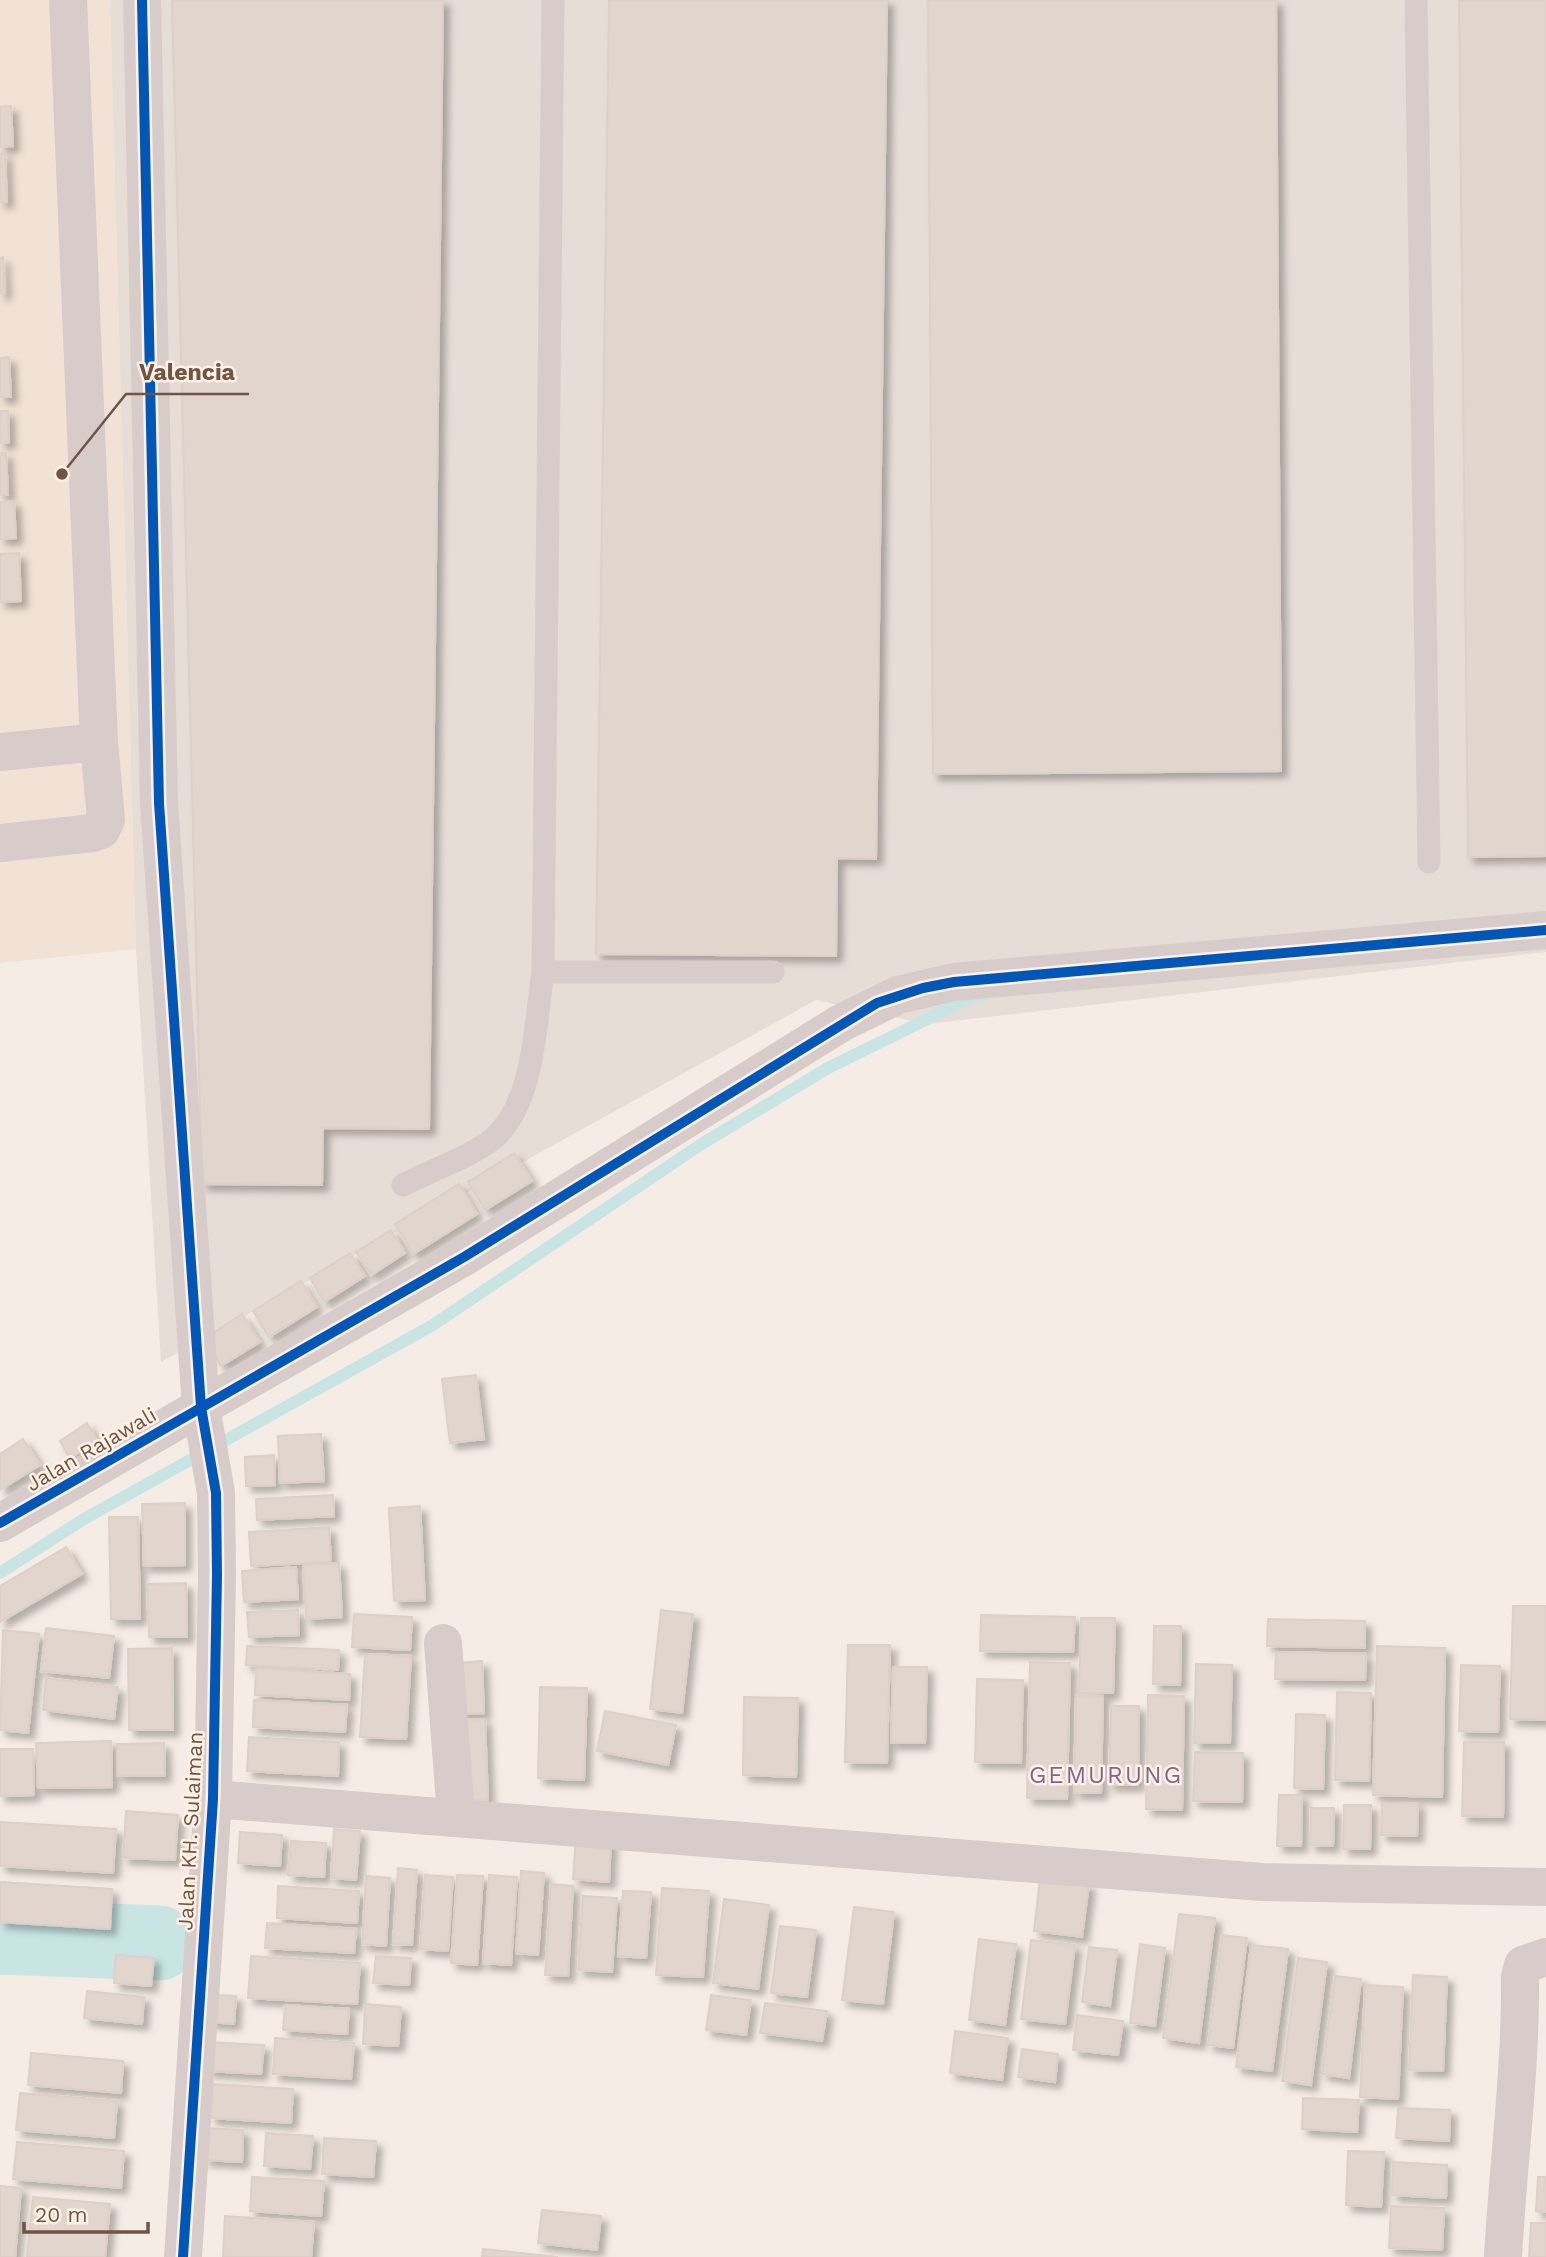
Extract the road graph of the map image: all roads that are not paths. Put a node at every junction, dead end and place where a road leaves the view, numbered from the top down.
1 (68, 0) edge
2 (142, 0) edge
3 (553, 0) edge
4 (1416, 0) edge
5 (99, 742) junction
6 (0, 752) edge
7 (0, 843) edge
8 (1429, 862) dead end
9 (1546, 930) edge
10 (543, 972) junction
11 (773, 972) dead end
12 (403, 1185) dead end
13 (207, 1439) junction
14 (0, 1523) edge
15 (443, 1643) dead end
16 (213, 1799) junction
17 (456, 1817) junction
18 (1546, 1887) edge
19 (1546, 1957) edge
20 (183, 2257) edge
21 (1503, 2257) edge

1 - 5 street
2 - 13 street, Jalan KH. Sulaiman
3 - 10 lane
4 - 8 lane
5 - 6 street
5 - 7 street
9 - 13 street, Jalan Rajawali
10 - 11 lane
10 - 12 lane
13 - 14 street, Jalan Rajawali
13 - 16 street, Jalan KH. Sulaiman
15 - 17 street
16 - 17 street
16 - 20 street, Jalan KH. Sulaiman
17 - 18 street
19 - 21 street

